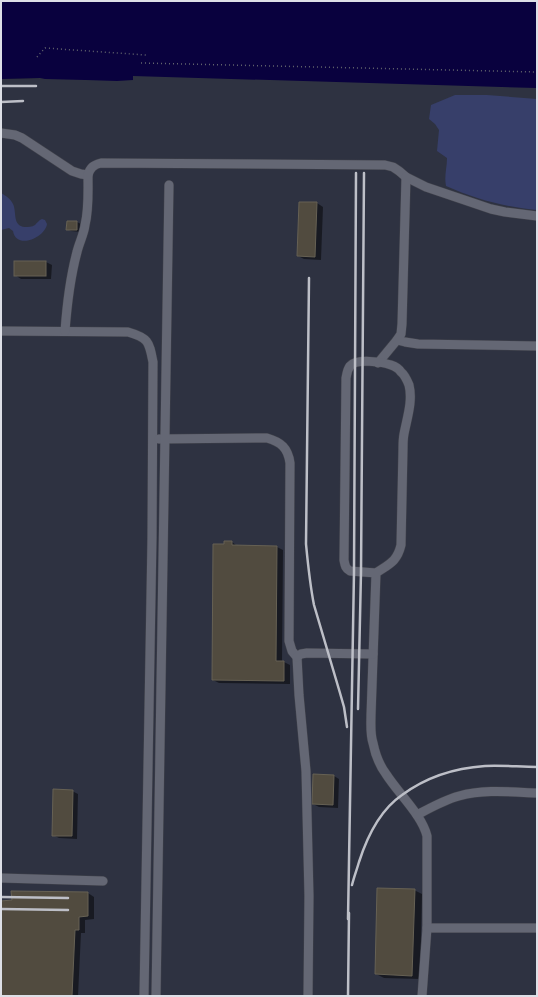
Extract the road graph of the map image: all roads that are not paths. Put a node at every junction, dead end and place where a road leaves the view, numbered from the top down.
1 (1, 133) edge
2 (88, 175) junction
3 (406, 177) junction
4 (169, 185) dead end
5 (537, 216) edge
6 (1, 331) edge
7 (65, 331) junction
8 (397, 340) junction
9 (537, 346) edge
10 (378, 363) junction
11 (153, 439) junction
12 (165, 439) junction
13 (376, 573) junction
14 (373, 654) junction
15 (297, 657) junction
16 (537, 793) edge
17 (417, 815) junction
18 (1, 878) edge
19 (103, 881) dead end
20 (427, 928) junction
21 (537, 928) edge
22 (144, 996) edge
23 (156, 996) edge
24 (308, 996) edge
25 (422, 996) edge

1 - 2 street
2 - 3 street
2 - 7 street
3 - 5 street
3 - 8 street
4 - 12 street
6 - 7 street
7 - 11 street
8 - 9 street
8 - 10 street
10 - 13 street
10 - 13 street
11 - 12 street
11 - 22 street
12 - 15 street
12 - 23 street
13 - 14 street
14 - 15 street
14 - 17 street
15 - 24 street
16 - 17 street
17 - 20 street
18 - 19 street
20 - 21 street
20 - 25 street

